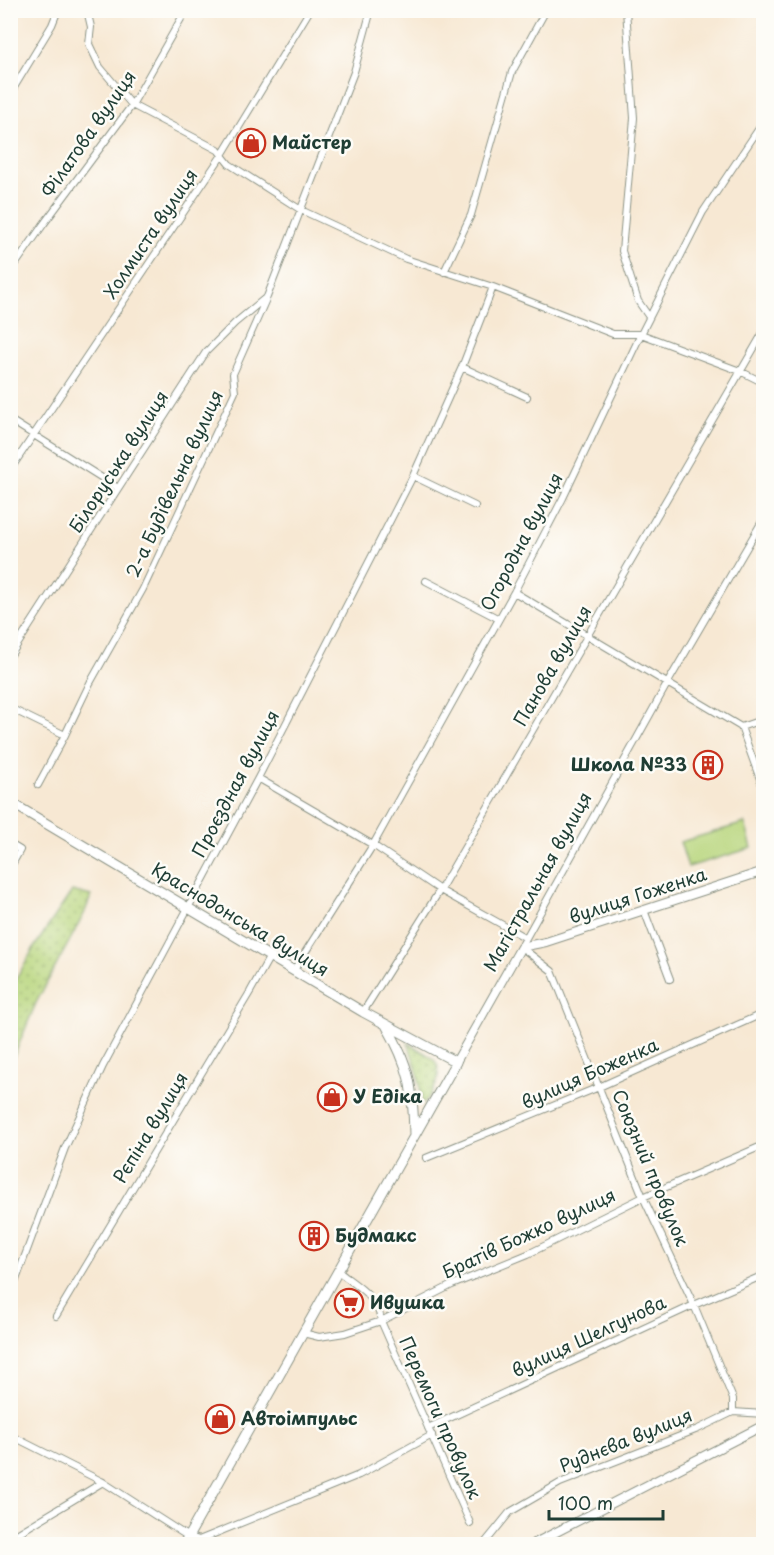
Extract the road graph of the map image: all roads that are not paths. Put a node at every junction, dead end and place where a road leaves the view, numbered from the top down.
1 (58, 10) edge
2 (87, 10) edge
3 (186, 10) edge
4 (310, 10) edge
5 (371, 10) edge
6 (546, 10) edge
7 (626, 10) edge
8 (10, 94) edge
9 (132, 105) junction
10 (764, 121) edge
11 (222, 155) junction
12 (301, 210) junction
13 (10, 272) edge
14 (444, 272) junction
15 (493, 287) junction
16 (267, 297) junction
17 (649, 317) junction
18 (764, 331) edge
19 (641, 334) junction
20 (462, 368) junction
21 (740, 371) junction
22 (764, 384) edge
23 (527, 397) dead end
24 (10, 420) edge
25 (35, 435) junction
26 (10, 470) edge
27 (413, 476) junction
28 (118, 489) junction
29 (475, 506) dead end
30 (764, 518) edge
31 (426, 581) dead end
32 (514, 592) junction
33 (499, 618) junction
34 (588, 637) junction
35 (10, 656) edge
36 (667, 684) junction
37 (10, 708) edge
38 (764, 719) edge
39 (741, 727) junction
40 (64, 735) junction
41 (258, 778) junction
42 (38, 785) dead end
43 (764, 790) edge
44 (10, 802) edge
45 (10, 844) edge
46 (373, 845) junction
47 (10, 868) edge
48 (764, 871) edge
49 (440, 890) junction
50 (187, 908) junction
51 (644, 910) junction
52 (526, 938) junction
53 (521, 946) junction
54 (270, 956) junction
55 (294, 970) junction
56 (670, 979) dead end
57 (363, 1012) junction
58 (764, 1013) edge
59 (386, 1025) junction
60 (456, 1062) junction
61 (599, 1087) junction
62 (414, 1137) junction
63 (764, 1145) edge
64 (426, 1158) dead end
65 (643, 1197) junction
66 (339, 1272) junction
67 (764, 1275) edge
68 (10, 1296) edge
69 (694, 1305) junction
70 (56, 1316) dead end
71 (381, 1321) junction
72 (303, 1334) junction
73 (733, 1412) junction
74 (764, 1414) edge
75 (764, 1425) edge
76 (428, 1428) junction
77 (10, 1435) edge
78 (432, 1435) junction
79 (103, 1482) junction
80 (470, 1523) dead end
81 (10, 1539) edge
82 (186, 1540) edge
83 (484, 1545) edge
84 (533, 1545) edge

1 - 8 street
2 - 9 street
3 - 9 street, Філатова вулиця
4 - 11 street, Холмиста вулиця
5 - 12 street, 2-а Будівельна вулиця
6 - 14 street
7 - 17 street
9 - 11 street
9 - 13 street, Філатова вулиця
10 - 17 street, Огородна вулиця
11 - 12 street
11 - 25 street, Холмиста вулиця
12 - 14 street
12 - 16 street, 2-а Будівельна вулиця
14 - 15 street
15 - 19 street
15 - 20 street, Проєздная вулиця
16 - 28 street, Білоруська вулиця
16 - 40 street, 2-а Будівельна вулиця
17 - 19 street, Огородна вулиця
18 - 21 street, Панова вулиця
19 - 21 street
19 - 32 street, Огородна вулиця
20 - 23 street
20 - 27 street, Проєздная вулиця
21 - 22 street
21 - 34 street, Панова вулиця
24 - 25 street
25 - 26 street, Холмиста вулиця
25 - 28 street
27 - 29 street
27 - 41 street, Проєздная вулиця
28 - 35 street, Білоруська вулиця
30 - 36 street, Магістральная вулиця
31 - 33 street
32 - 33 street, Огородна вулиця
32 - 34 street
33 - 46 street, Огородна вулиця
34 - 36 street
34 - 49 street, Панова вулиця
36 - 39 street
36 - 52 street, Магістральная вулиця
37 - 40 street
38 - 39 street
39 - 43 street
40 - 42 street, 2-а Будівельна вулиця
41 - 46 street
41 - 50 street, Проєздная вулиця
44 - 50 main road, Краснодонська вулиця
45 - 47 street
46 - 49 street
46 - 55 street, Огородна вулиця
48 - 51 street, вулиця Гоженка
49 - 52 street
49 - 57 street, Панова вулиця
50 - 54 main road, Краснодонська вулиця
50 - 68 street, Проєздная вулиця
51 - 53 street, вулиця Гоженка
51 - 56 street
52 - 53 street, Магістральная вулиця
53 - 60 street, Магістральная вулиця
53 - 61 street, Союзний провулок
54 - 55 main road, Краснодонська вулиця
54 - 70 street, Рєпіна вулиця
55 - 57 main road, Краснодонська вулиця
57 - 59 main road, Краснодонська вулиця
58 - 61 street, вулиця Боженка
59 - 60 main road, Краснодонська вулиця
59 - 62 main road
60 - 62 main road, Магістральная вулиця
61 - 64 street, вулиця Боженка
61 - 65 street, Союзний провулок
62 - 66 main road, Магістральная вулиця
63 - 65 street, Братів Божко вулиця
65 - 69 street, Союзний провулок
65 - 71 street, Братів Божко вулиця
66 - 71 street, Перемоги провулок
66 - 72 main road
67 - 69 street, вулиця Шелгунова
69 - 73 street, Союзний провулок
69 - 76 street, вулиця Шелгунова
71 - 72 street, Братів Божко вулиця
71 - 76 street, Перемоги провулок
72 - 82 main road
73 - 74 street, Руднєва вулиця
73 - 83 street, Руднєва вулиця
75 - 84 street
76 - 78 street, Перемоги провулок
77 - 79 street
78 - 80 street, Перемоги провулок
78 - 82 street
79 - 81 street
79 - 82 street

